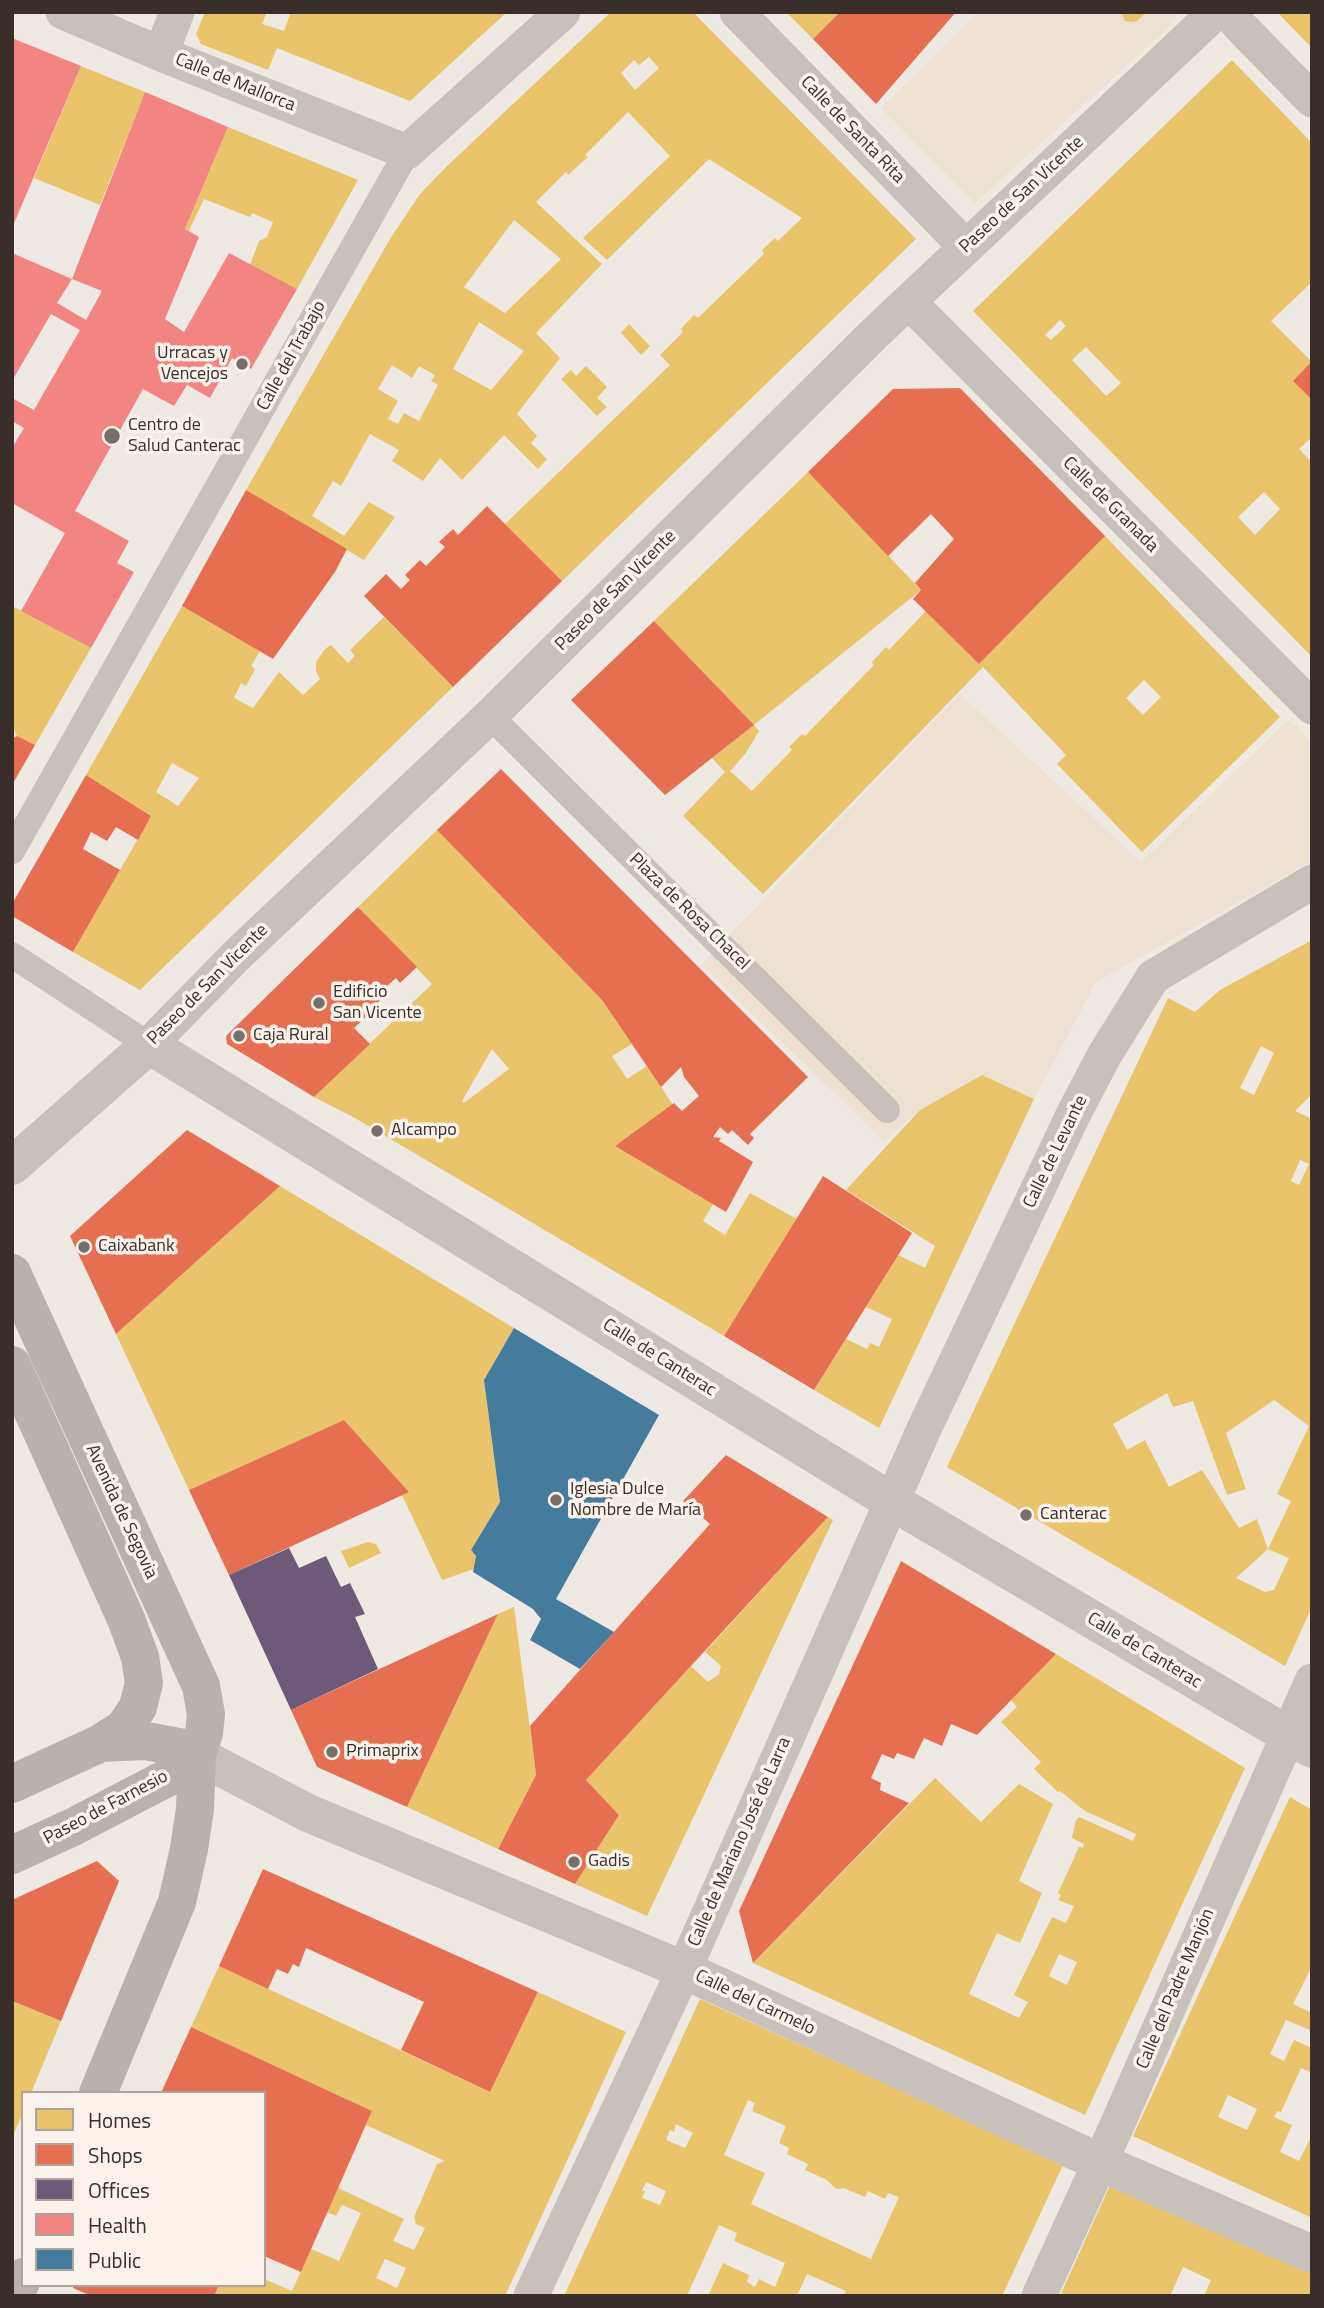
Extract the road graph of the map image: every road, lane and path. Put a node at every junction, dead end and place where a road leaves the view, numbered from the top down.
1 (63, 12) edge
2 (177, 12) edge
3 (563, 12) edge
4 (737, 12) edge
5 (1216, 12) edge
6 (1230, 12) edge
7 (161, 54) junction
8 (1312, 100) edge
9 (407, 152) junction
10 (966, 247) junction
11 (909, 302) junction
12 (1312, 707) edge
13 (490, 716) junction
14 (12, 851) edge
15 (1312, 882) edge
16 (12, 955) edge
17 (149, 1045) junction
18 (887, 1110) dead end
19 (12, 1166) edge
20 (12, 1273) edge
21 (12, 1365) edge
22 (891, 1501) junction
23 (1312, 1681) edge
24 (1300, 1742) edge
25 (101, 1743) junction
26 (197, 1755) junction
27 (12, 1784) edge
28 (12, 1856) edge
29 (684, 1970) junction
30 (99, 2091) edge
31 (1099, 2162) junction
32 (1312, 2254) edge
33 (531, 2296) edge
34 (1039, 2296) edge

1 - 7 street, Calle de Mallorca
2 - 7 street
3 - 9 street, Calle del Trabajo
4 - 10 street, Calle de Santa Rita
5 - 10 street, Paseo de San Vicente
6 - 8 street
7 - 9 street, Calle de Mallorca
9 - 14 street, Calle del Trabajo
10 - 11 street, Paseo de San Vicente
11 - 12 street, Calle de Granada
11 - 13 street, Paseo de San Vicente
13 - 17 street, Paseo de San Vicente
13 - 18 street, Plaza de Rosa Chacel
15 - 22 street, Calle de Levante
16 - 17 street, Calle de Canterac
17 - 19 street, Paseo de San Vicente
17 - 22 street, Calle de Canterac
20 - 26 main road, Avenida de Segovia
21 - 25 main road
22 - 24 street, Calle de Canterac
22 - 29 street, Calle de Mariano José de Larra
23 - 24 street, Calle del Padre Manjón
24 - 31 street, Calle del Padre Manjón
25 - 26 main road
25 - 27 main road
26 - 28 main road, Paseo de Farnesio
26 - 29 street, Calle del Carmelo
26 - 30 main road, Avenida de Segovia
29 - 31 street, Calle del Carmelo
29 - 33 street, Calle de Mariano José de Larra
31 - 32 street, Calle del Carmelo
31 - 34 street, Calle del Padre Manjón

